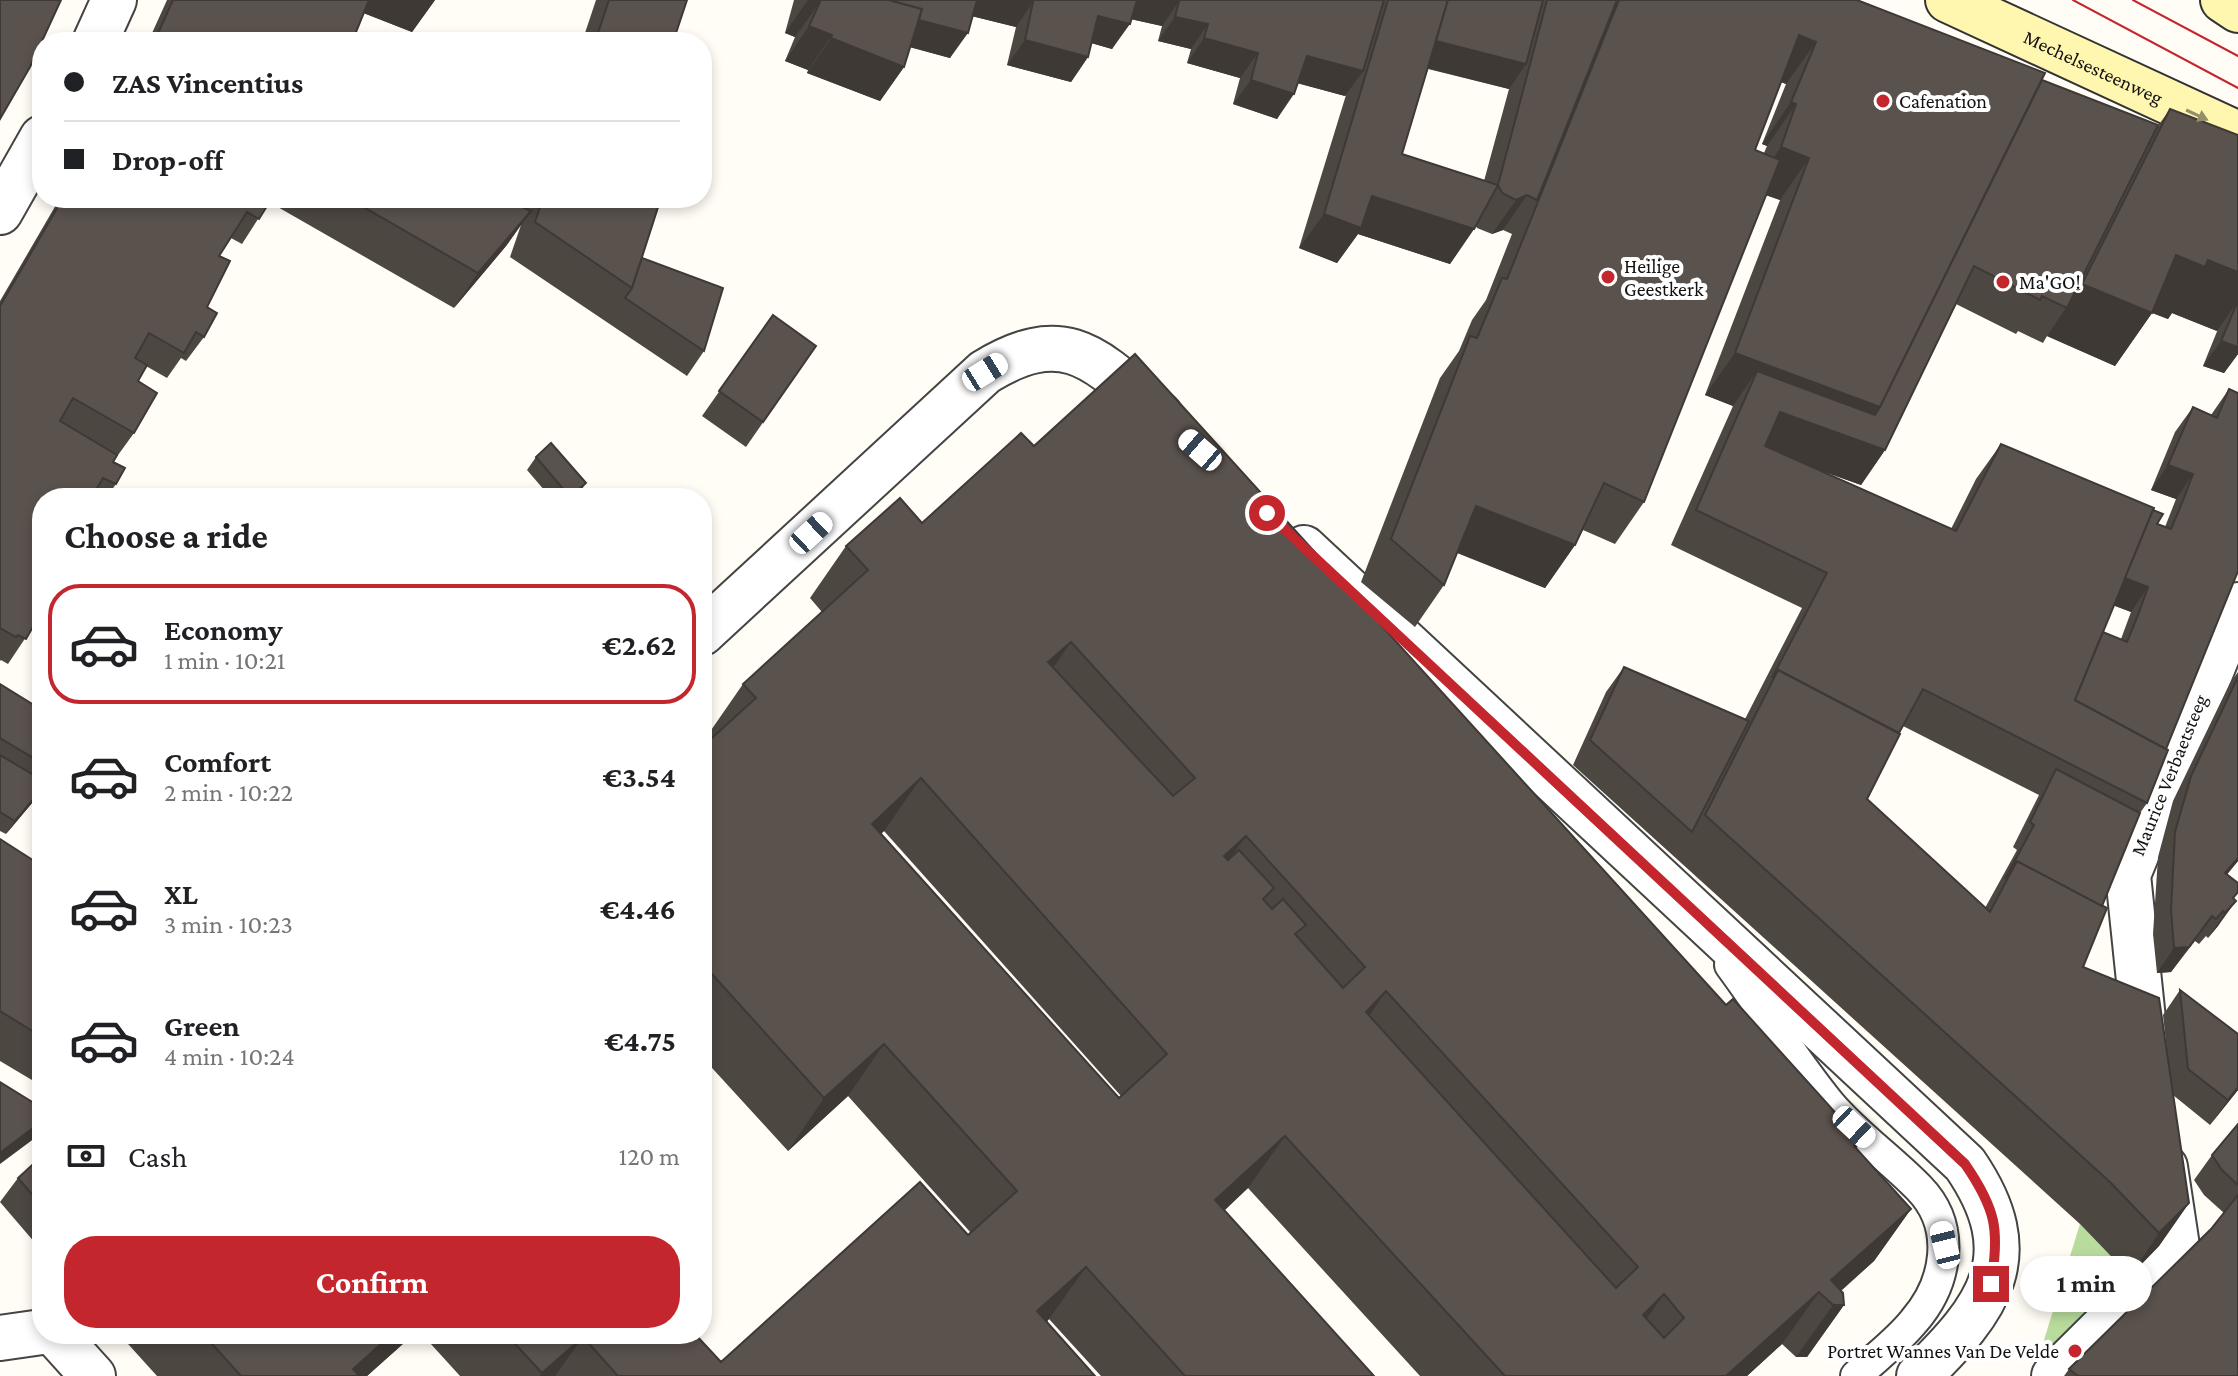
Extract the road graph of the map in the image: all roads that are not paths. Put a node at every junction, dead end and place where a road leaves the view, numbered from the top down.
1 (114, 0) edge
2 (1948, 0) edge
3 (2223, 0) edge
4 (2238, 10) edge
5 (100, 32) edge
6 (2238, 134) edge
7 (32, 156) edge
8 (0, 212) edge
9 (1188, 440) edge
10 (1280, 525) edge
11 (2238, 605) edge
12 (712, 624) edge
13 (1692, 911) junction
14 (2152, 1087) edge
15 (2159, 1132) edge
16 (32, 1333) edge
17 (0, 1338) edge
18 (64, 1344) edge
19 (93, 1376) edge
20 (1856, 1376) edge
21 (1919, 1376) edge
22 (2054, 1376) edge

1 - 5 street
2 -> 6 main road, Mechelsesteenweg
3 - 4 main road
7 - 8 street
9 - 12 street
10 - 13 street
11 - 14 street, Maurice Verbaetsteeg
13 - 20 lane
13 - 21 street
15 - 22 street
16 - 17 street
18 - 19 street

